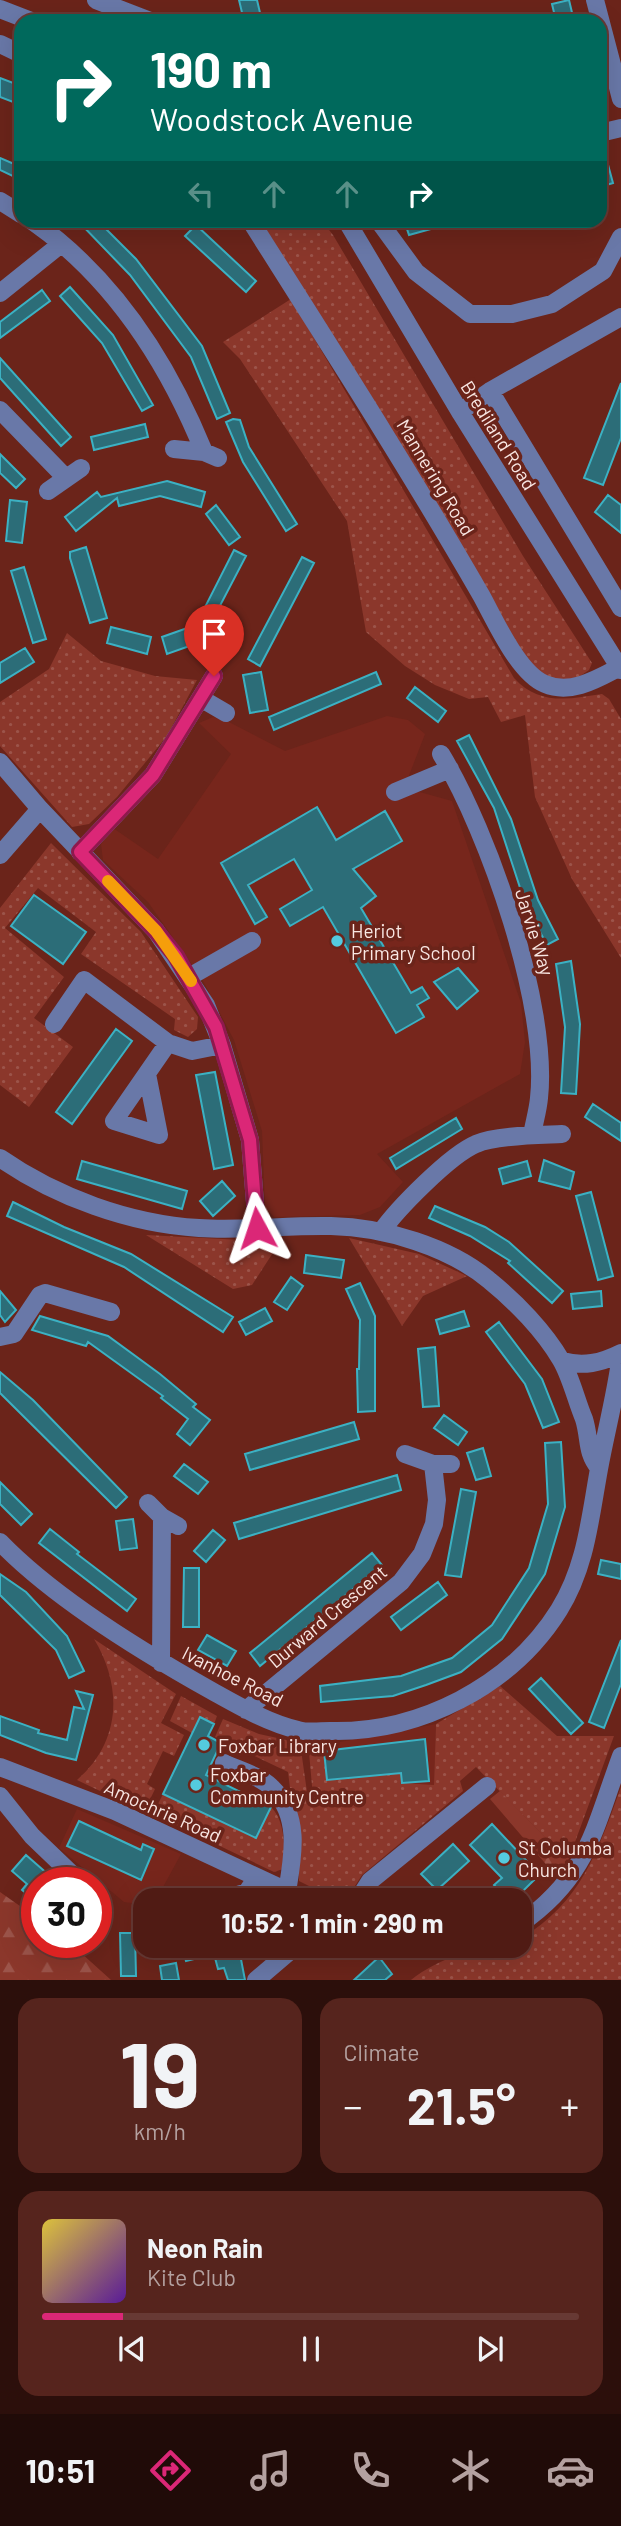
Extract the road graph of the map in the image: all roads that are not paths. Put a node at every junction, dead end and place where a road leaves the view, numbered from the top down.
1 (105, 2) edge
2 (133, 14) edge
3 (607, 46) edge
4 (621, 99) edge
5 (41, 228) edge
6 (255, 228) edge
7 (351, 228) edge
8 (384, 228) edge
9 (621, 237) edge
10 (61, 244) junction
11 (0, 293) edge
12 (621, 317) edge
13 (490, 391) junction
14 (0, 410) edge
15 (460, 412) junction
16 (174, 449) dead end
17 (48, 491) dead end
18 (621, 608) edge
19 (620, 668) edge
20 (214, 676) dead end
21 (202, 699) junction
22 (226, 713) dead end
23 (0, 762) edge
24 (395, 792) dead end
25 (40, 809) junction
26 (80, 852) junction
27 (0, 855) edge
28 (252, 941) dead end
29 (189, 977) junction
30 (54, 1024) dead end
31 (168, 1043) junction
32 (222, 1045) junction
33 (146, 1074) dead end
34 (562, 1134) dead end
35 (532, 1135) junction
36 (0, 1158) edge
37 (257, 1228) junction
38 (381, 1232) junction
39 (111, 1312) dead end
40 (0, 1337) edge
41 (621, 1354) edge
42 (562, 1361) junction
43 (405, 1454) dead end
44 (433, 1464) junction
45 (451, 1464) dead end
46 (599, 1468) junction
47 (148, 1503) dead end
48 (162, 1517) junction
49 (178, 1526) dead end
50 (0, 1542) edge
51 (161, 1662) junction
52 (246, 1710) junction
53 (621, 1756) edge
54 (224, 1763) dead end
55 (0, 1767) edge
56 (487, 1786) dead end
57 (0, 1796) edge
58 (64, 1867) edge
59 (257, 1877) junction
60 (250, 1888) edge
61 (279, 1888) edge
62 (288, 1888) edge
63 (366, 1888) edge
64 (532, 1914) edge
65 (282, 1958) edge
66 (256, 1980) edge

1 - 2 street
3 - 4 street
5 - 10 street
6 - 19 street, Mannering Road
7 - 15 street, Brediland Road
8 - 9 street
10 - 11 street
10 - 16 street
12 - 13 street
13 - 15 street
13 - 18 street, Brediland Road
14 - 17 street
15 - 19 street, Brediland Road
20 - 21 street
21 - 22 street
21 - 26 street
23 - 25 street
24 - 35 street, Jarvie Way
25 - 26 street
25 - 27 street
26 - 29 street
28 - 29 street
29 - 32 street
30 - 31 street
31 - 32 street
31 - 33 street
32 - 37 street
34 - 35 street
35 - 38 street
36 - 37 street
37 - 38 street
38 - 42 street
39 - 40 street
41 - 42 street
41 - 46 street, Ivanhoe Road
42 - 46 street
43 - 44 street
44 - 45 street
44 - 52 street, Durward Crescent
46 - 52 street, Ivanhoe Road
47 - 48 street
48 - 49 street
48 - 51 street
50 - 51 street, Ivanhoe Road
51 - 52 street, Ivanhoe Road
53 - 64 street
54 - 62 street
55 - 59 street, Amochrie Road
56 - 63 street
57 - 58 street
59 - 60 street
59 - 61 street, Amochrie Road
65 - 66 street

